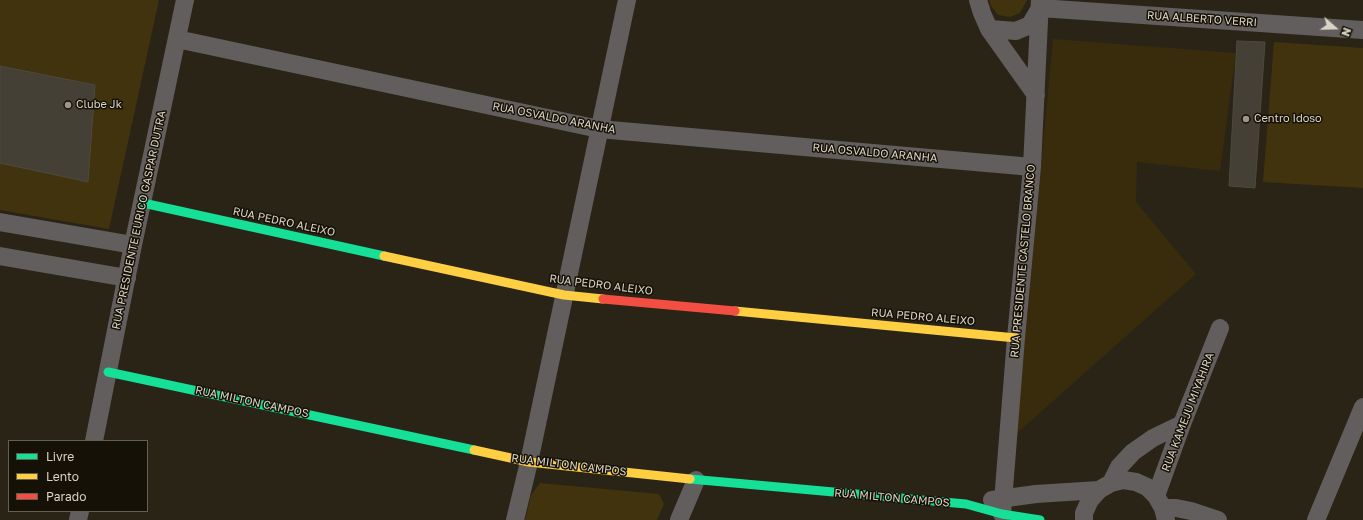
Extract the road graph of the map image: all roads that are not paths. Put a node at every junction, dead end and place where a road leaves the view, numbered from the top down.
1 (185, 0) edge
2 (627, 0) edge
3 (978, 0) edge
4 (1040, 4) edge
5 (989, 29) junction
6 (1363, 30) edge
7 (176, 39) junction
8 (1036, 95) junction
9 (599, 129) junction
10 (1032, 167) junction
11 (143, 203) junction
12 (0, 222) edge
13 (133, 245) junction
14 (0, 256) edge
15 (126, 278) junction
16 (564, 295) junction
17 (1220, 328) dead end
18 (1016, 338) junction
19 (108, 372) junction
20 (1363, 407) edge
21 (1182, 424) junction
22 (94, 440) edge
23 (529, 462) junction
24 (696, 480) junction
25 (1105, 486) junction
26 (966, 504) joint
27 (1003, 506) junction
28 (1162, 508) edge
29 (515, 520) edge
30 (679, 520) edge
31 (1040, 520) edge
32 (1084, 520) edge
33 (1218, 520) edge
34 (1316, 520) edge

1 - 7 street, RUA PRESIDENTE EURICO GASPAR DUTRA
2 - 9 street
3 - 5 street
4 - 5 street
4 - 6 street, RUA ALBERTO VERRI
4 - 8 street, RUA PRESIDENTE CASTELO BRANCO
5 - 8 street
7 - 9 street, RUA OSVALDO ARANHA
7 - 11 street, RUA PRESIDENTE EURICO GASPAR DUTRA
8 - 10 street, RUA PRESIDENTE CASTELO BRANCO
9 - 10 street, RUA OSVALDO ARANHA
9 - 16 street
10 - 18 street, RUA PRESIDENTE CASTELO BRANCO
11 - 13 street, RUA PRESIDENTE EURICO GASPAR DUTRA
11 - 16 street, RUA PEDRO ALEIXO
12 - 13 street
13 - 15 street, RUA PRESIDENTE EURICO GASPAR DUTRA
14 - 15 street
15 - 19 street, RUA PRESIDENTE EURICO GASPAR DUTRA
16 - 18 street, RUA PEDRO ALEIXO
16 - 23 street
17 - 21 street, RUA KAMEJU MIYAHIRA
18 - 27 street, RUA PRESIDENTE CASTELO BRANCO
19 - 22 street, RUA PRESIDENTE EURICO GASPAR DUTRA
19 - 23 street, RUA MILTON CAMPOS
20 - 34 street
21 - 25 street
21 - 28 street, RUA KAMEJU MIYAHIRA
23 - 24 street, RUA MILTON CAMPOS
23 - 29 street
24 - 26 street, RUA MILTON CAMPOS
24 - 30 street
25 - 27 street, RUA MILTON CAMPOS
25 - 28 street, RUA MILTON CAMPOS
25 - 32 street
26 - 27 street, RUA MILTON CAMPOS
27 - 31 street, RUA MILTON CAMPOS
28 - 33 street

